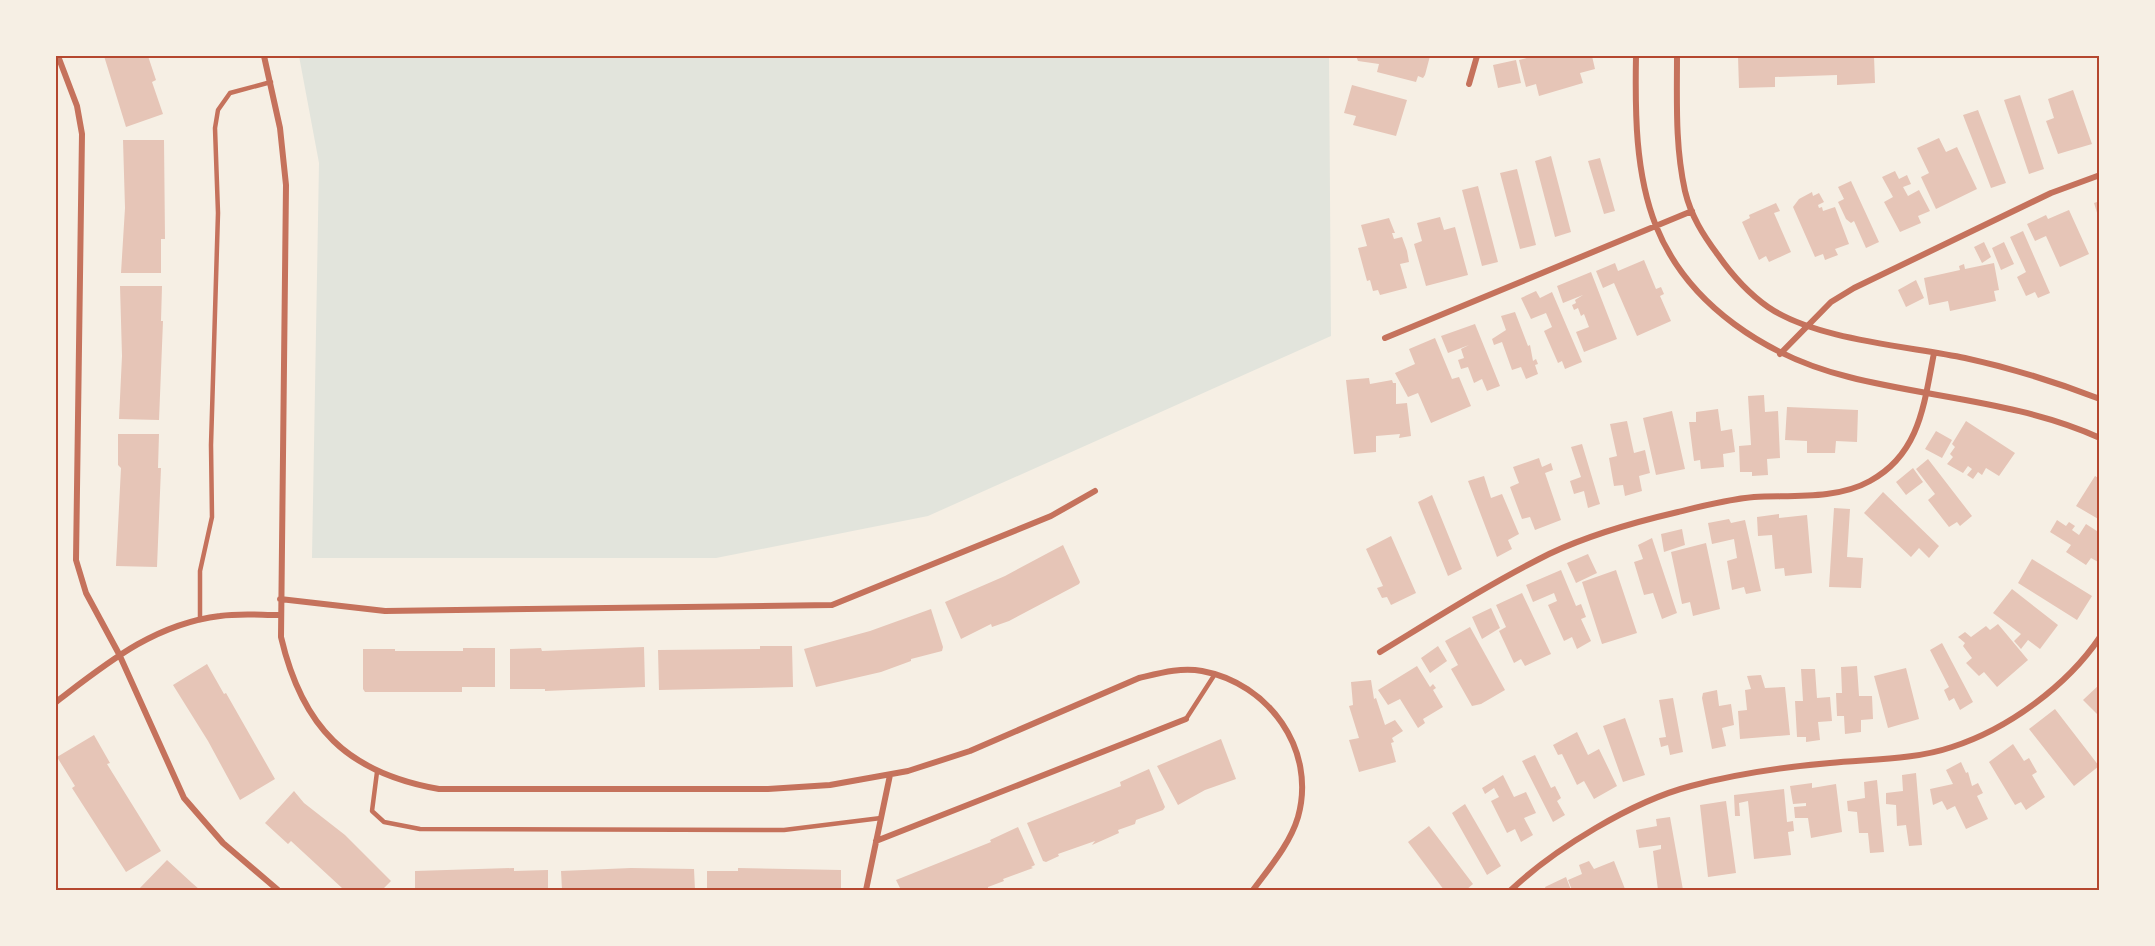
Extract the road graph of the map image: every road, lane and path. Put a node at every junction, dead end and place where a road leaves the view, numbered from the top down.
1 (57, 56) edge
2 (264, 56) edge
3 (1477, 56) edge
4 (1636, 56) edge
5 (1677, 56) edge
6 (271, 82) junction
7 (1469, 84) dead end
8 (2100, 175) edge
9 (1692, 211) junction
10 (1656, 226) junction
11 (1806, 325) junction
12 (1385, 338) dead end
13 (1934, 353) junction
14 (1780, 354) junction
15 (1926, 392) junction
16 (2100, 399) edge
17 (2100, 438) edge
18 (1095, 491) dead end
19 (280, 599) junction
20 (279, 615) junction
21 (200, 620) junction
22 (2100, 637) edge
23 (1380, 652) dead end
24 (119, 654) junction
25 (1215, 674) junction
26 (56, 702) edge
27 (1186, 718) joint
28 (377, 772) junction
29 (890, 775) junction
30 (881, 819) junction
31 (876, 841) junction
32 (278, 891) edge
33 (866, 891) edge
34 (1253, 891) edge
35 (1511, 891) edge

1 - 24 street
2 - 6 street
3 - 7 street
4 - 10 street
5 - 9 street
6 - 19 street
6 - 21 lane
8 - 11 street
9 - 10 street
9 - 11 street
10 - 12 street
10 - 14 street
11 - 13 street
11 - 14 street
13 - 15 street
13 - 16 street
14 - 15 street
15 - 17 street
15 - 23 street
18 - 19 street
19 - 20 street
20 - 21 street
20 - 28 street
21 - 24 street
22 - 35 street
24 - 26 street
24 - 32 street
25 - 27 lane
25 - 29 street
25 - 34 street
27 - 31 street
28 - 29 street
28 - 30 lane
29 - 30 street
30 - 31 street
31 - 33 street

